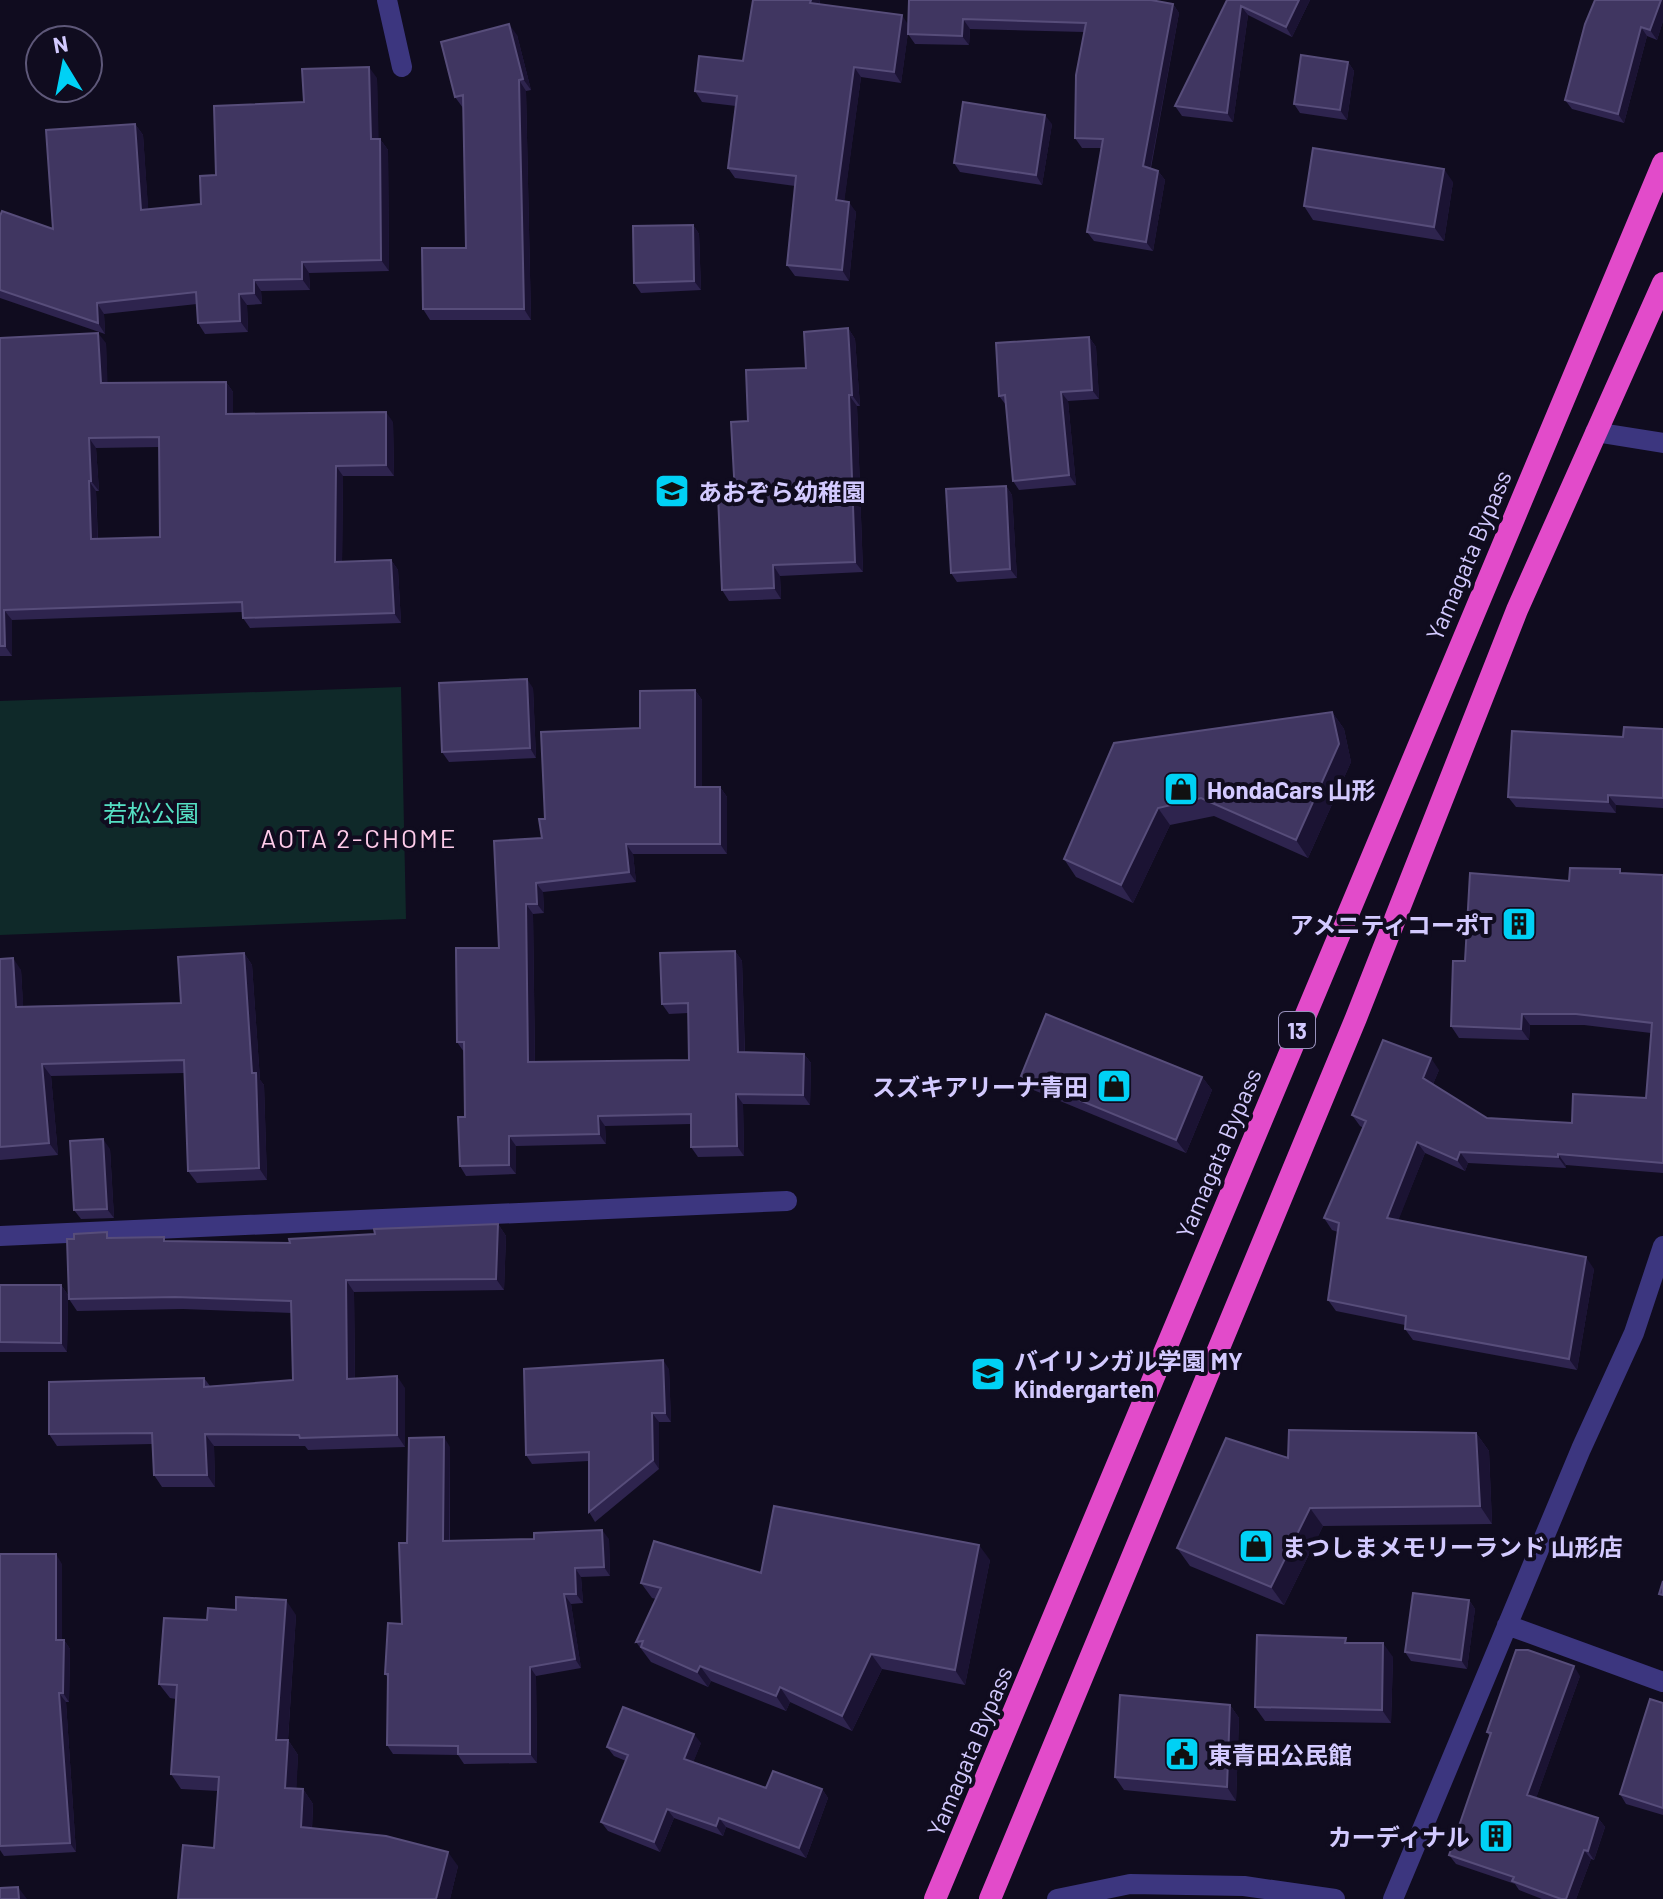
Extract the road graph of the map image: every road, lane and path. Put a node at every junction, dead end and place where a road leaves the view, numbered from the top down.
1 (387, 0) edge
2 (402, 67) dead end
3 (1663, 163) edge
4 (1663, 283) edge
5 (1595, 432) junction
6 (1663, 443) edge
7 (787, 1201) dead end
8 (0, 1236) edge
9 (1663, 1246) edge
10 (1507, 1625) junction
11 (1663, 1682) edge
12 (935, 1899) edge
13 (990, 1899) edge
14 (1057, 1899) edge
15 (1335, 1899) edge
16 (1393, 1899) edge

1 - 2 street
3 - 12 highway, Yamagata Bypass / 13
4 - 5 highway, 13
5 - 6 street
5 - 13 highway, 13
7 - 8 street
9 - 10 street
10 - 11 street
10 - 16 street
14 - 15 street

